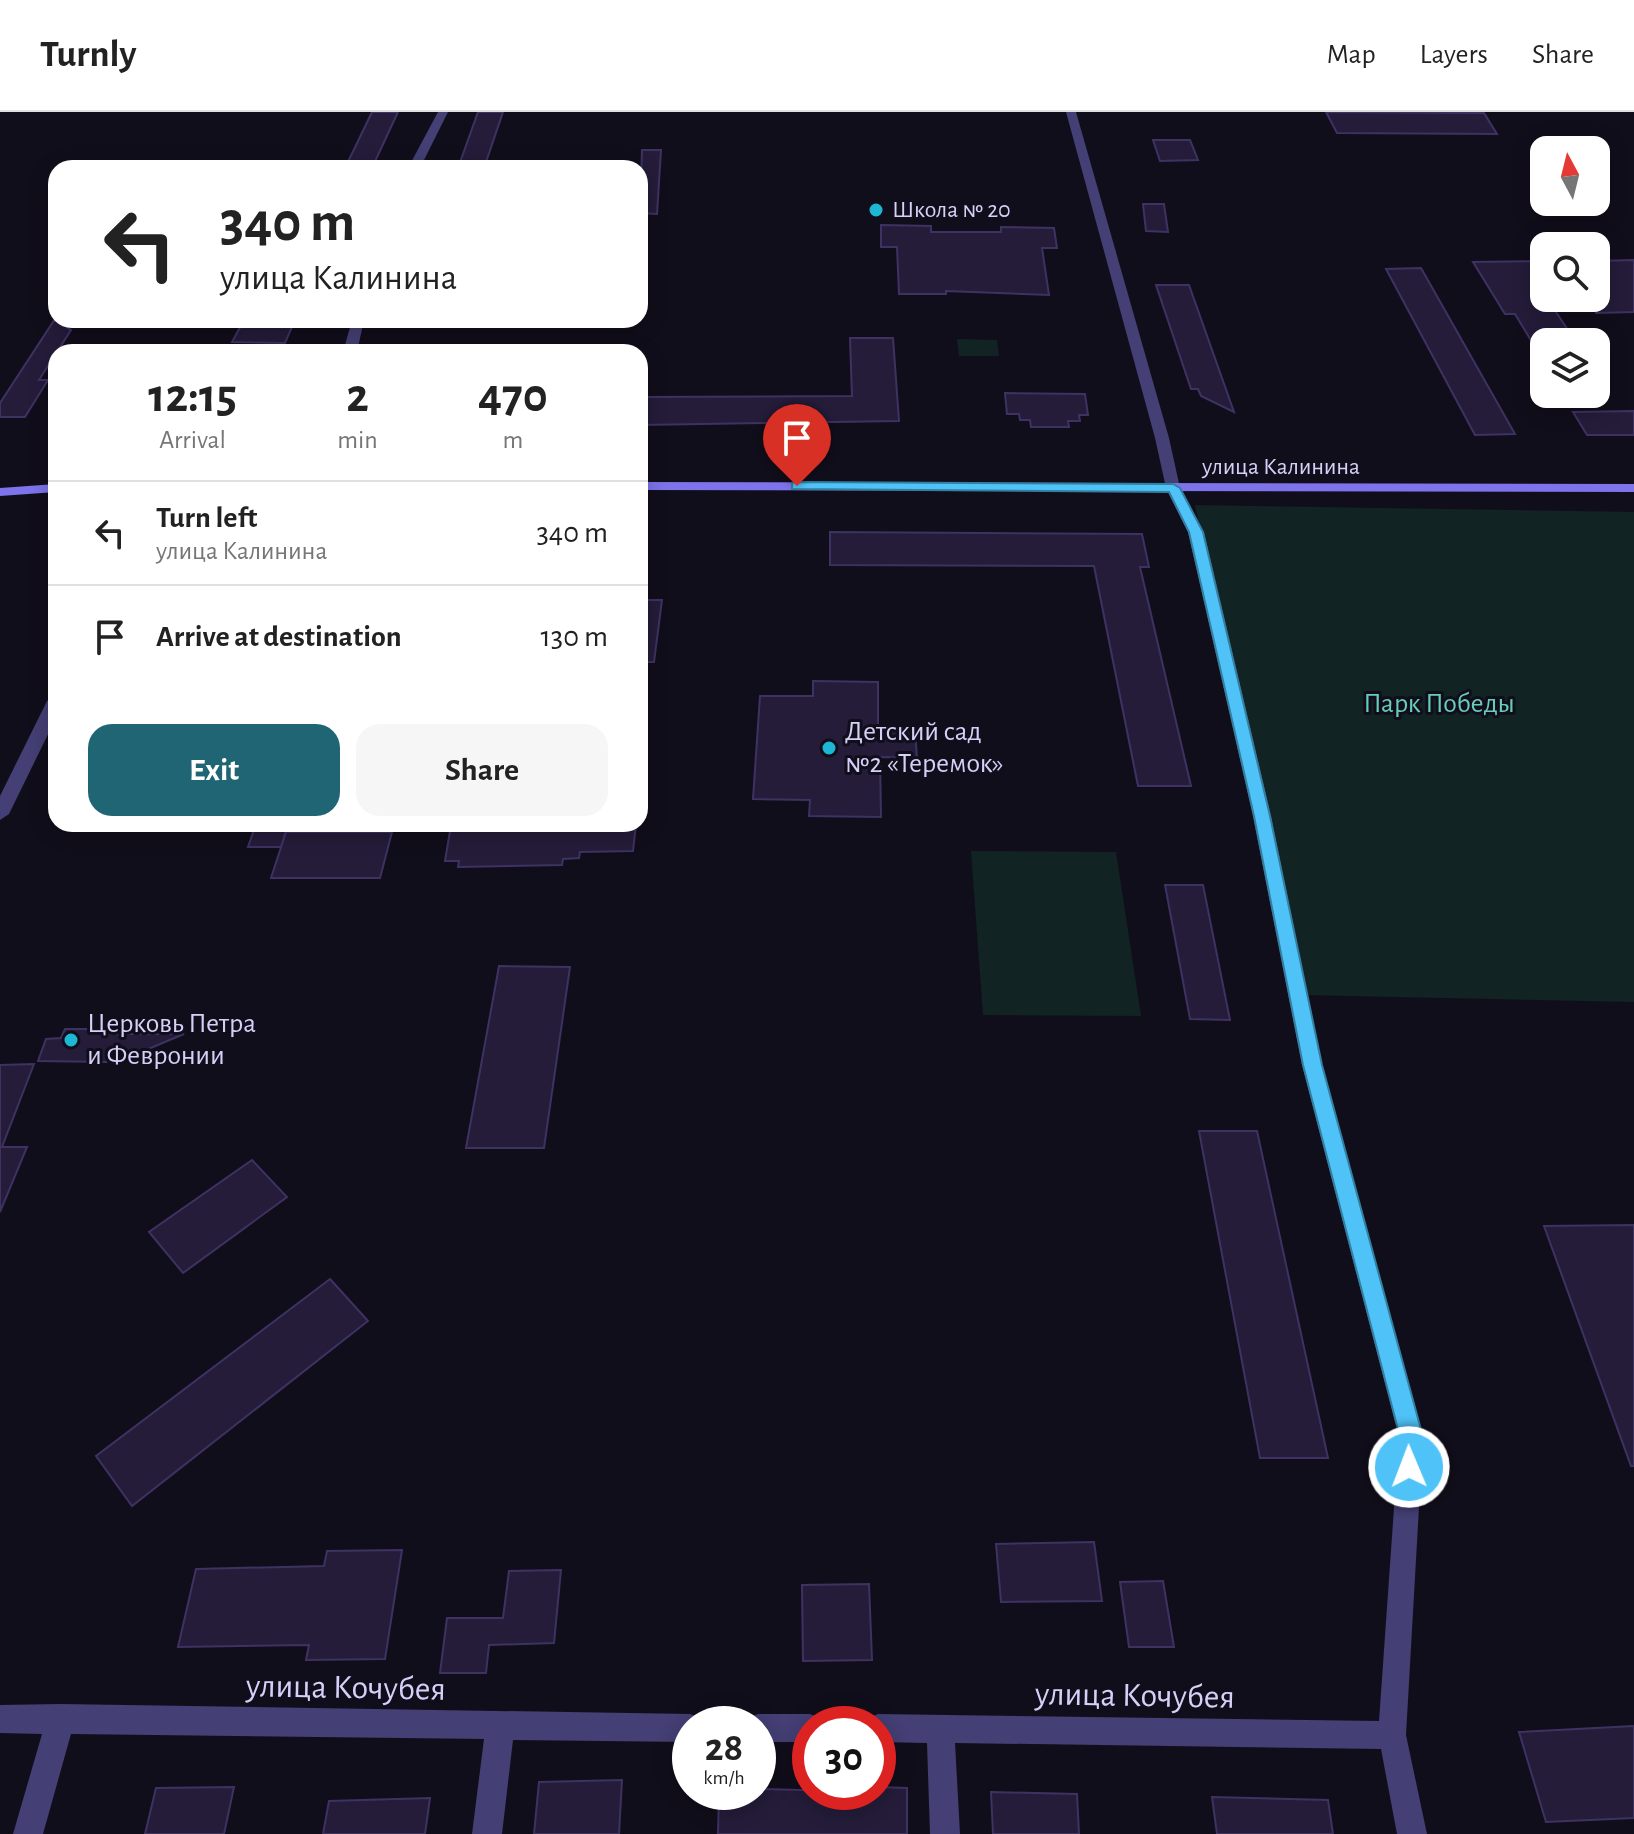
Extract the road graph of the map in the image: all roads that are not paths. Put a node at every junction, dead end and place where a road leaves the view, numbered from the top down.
1 (443, 112) edge
2 (1071, 112) edge
3 (418, 160) edge
4 (648, 486) edge
5 (1173, 488) junction
6 (1634, 488) edge
7 (48, 489) edge
8 (0, 492) edge
9 (48, 717) edge
10 (0, 814) edge
11 (61, 1718) junction
12 (0, 1719) edge
13 (500, 1727) junction
14 (672, 1728) edge
15 (896, 1728) edge
16 (940, 1729) junction
17 (1392, 1735) junction
18 (28, 1834) edge
19 (487, 1834) edge
20 (945, 1834) edge
21 (1412, 1834) edge

1 - 3 street
2 - 5 street
4 - 5 main road, улица Калинина
5 - 6 main road, улица Калинина
5 - 17 street
7 - 8 main road
9 - 10 street
11 - 12 street, улица Кочубея
11 - 13 street, улица Кочубея
11 - 18 street
13 - 14 street, улица Кочубея
13 - 19 street
15 - 16 street, улица Кочубея
16 - 17 street, улица Кочубея
16 - 20 street
17 - 21 street

